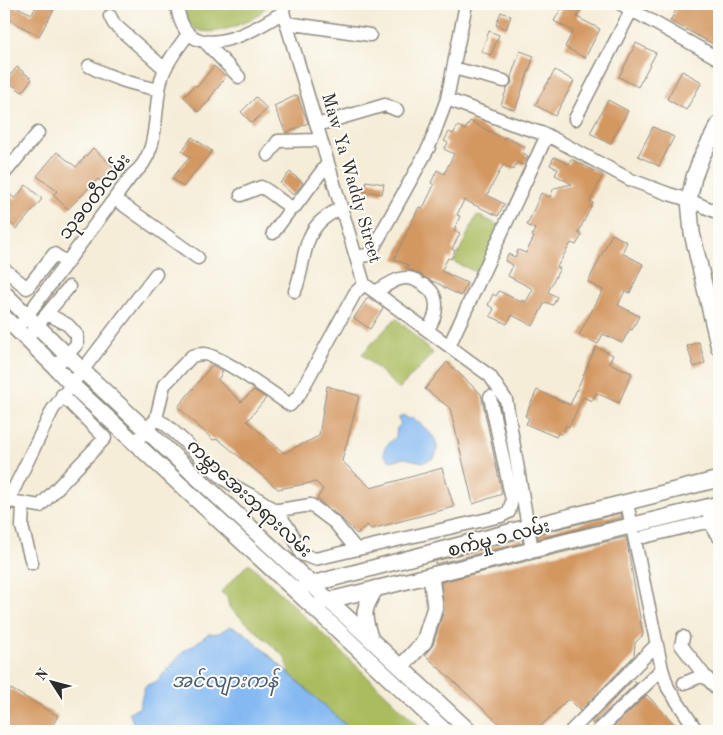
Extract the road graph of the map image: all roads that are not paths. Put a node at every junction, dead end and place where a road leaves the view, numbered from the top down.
1 (178, 4) edge
2 (466, 4) edge
3 (626, 7) edge
4 (285, 13) edge
5 (110, 16) dead end
6 (188, 34) junction
7 (370, 35) dead end
8 (204, 41) junction
9 (719, 59) edge
10 (89, 66) dead end
11 (453, 68) junction
12 (165, 69) junction
13 (239, 77) dead end
14 (504, 80) dead end
15 (159, 90) junction
16 (447, 99) junction
17 (398, 110) dead end
18 (576, 119) dead end
19 (719, 124) edge
20 (317, 125) junction
21 (38, 133) dead end
22 (548, 135) junction
23 (321, 140) junction
24 (268, 155) dead end
25 (328, 162) junction
26 (4, 174) edge
27 (241, 195) dead end
28 (115, 199) junction
29 (689, 200) junction
30 (292, 207) junction
31 (341, 207) junction
32 (719, 213) edge
33 (273, 233) dead end
34 (356, 257) junction
35 (198, 258) dead end
36 (67, 263) junction
37 (4, 269) edge
38 (156, 274) dead end
39 (364, 284) junction
40 (69, 287) dead end
41 (295, 290) dead end
42 (375, 292) junction
43 (4, 293) edge
44 (4, 317) edge
45 (38, 318) junction
46 (427, 330) junction
47 (21, 334) junction
48 (449, 346) junction
49 (719, 348) edge
50 (66, 354) junction
51 (55, 367) junction
52 (83, 371) junction
53 (66, 390) junction
54 (490, 397) dead end
55 (151, 424) junction
56 (134, 444) junction
57 (716, 479) edge
58 (5, 503) edge
59 (627, 503) junction
60 (23, 504) junction
61 (272, 511) junction
62 (714, 513) edge
63 (528, 526) junction
64 (632, 526) junction
65 (644, 537) dead end
66 (719, 537) edge
67 (356, 549) junction
68 (532, 550) junction
69 (414, 556) junction
70 (32, 564) dead end
71 (424, 577) junction
72 (311, 584) junction
73 (376, 588) junction
74 (294, 589) junction
75 (328, 600) junction
76 (311, 605) junction
77 (683, 637) dead end
78 (371, 638) junction
79 (656, 646) junction
80 (401, 667) junction
81 (662, 669) junction
82 (704, 676) junction
83 (684, 683) dead end
84 (719, 691) edge
85 (445, 731) edge
86 (469, 731) edge
87 (571, 731) edge
88 (598, 731) edge
89 (697, 731) edge

1 - 6 street
2 - 11 street
3 - 9 street
3 - 18 street
4 - 7 street
4 - 8 street
4 - 20 street, Maw Ya Waddy Street
5 - 12 street
6 - 8 street
6 - 12 street, သုခဝတီလမ်း
8 - 13 street
10 - 15 street
11 - 14 street
11 - 16 street
12 - 15 street, သုခဝတီလမ်း
15 - 28 street, သုခဝတီလမ်း
16 - 22 street
16 - 34 street
17 - 20 street
19 - 29 main road
20 - 23 street, Maw Ya Waddy Street
21 - 26 street
22 - 29 street
22 - 48 street
23 - 24 street
23 - 25 street, Maw Ya Waddy Street
25 - 30 street
25 - 31 street, Maw Ya Waddy Street
27 - 30 street
28 - 35 street
28 - 36 street, သုခဝတီလမ်း
29 - 32 street
29 - 49 main road
30 - 33 street
31 - 34 street, Maw Ya Waddy Street
31 - 41 street
34 - 39 street, Maw Ya Waddy Street
36 - 37 street
36 - 45 street, သုခဝတီလမ်း
38 - 52 street
39 - 42 street, Maw Ya Waddy Street
39 - 55 street
40 - 45 street
42 - 46 street, Maw Ya Waddy Street
42 - 46 street
43 - 45 main road, ကမ္ဘာအေးဘုရားလမ်း
44 - 47 main road, ကမ္ဘာအေးဘုရားလမ်း
45 - 47 street
45 - 50 main road, ကမ္ဘာအေးဘုရားလမ်း
45 - 50 street
46 - 48 street, Maw Ya Waddy Street
47 - 51 main road, ကမ္ဘာအေးဘုရားလမ်း
48 - 63 street, Maw Ya Waddy Street
50 - 51 street
50 - 52 main road, ကမ္ဘာအေးဘုရားလမ်း
51 - 53 main road, ကမ္ဘာအေးဘုရားလမ်း
52 - 53 street
52 - 55 main road, ကမ္ဘာအေးဘုရားလမ်း
53 - 56 main road, ကမ္ဘာအေးဘုရားလမ်း
53 - 58 street
53 - 60 street
54 - 67 street
55 - 56 street
55 - 61 street
55 - 72 main road, ကမ္ဘာအေးဘုရားလမ်း
56 - 74 main road, ကမ္ဘာအေးဘုရားလမ်း
57 - 59 main road, စက်မှု ၁ လမ်း
58 - 60 street
59 - 63 main road, စက်မှု ၁ လမ်း
59 - 64 street
60 - 70 street
61 - 67 street
61 - 67 street
62 - 64 main road, စက်မှု ၁ လမ်း
62 - 65 street
62 - 66 street
63 - 68 street, Maw Ya Waddy Street
63 - 69 main road, စက်မှု ၁ လမ်း
64 - 68 main road, စက်မှု ၁ လမ်း
64 - 79 street
68 - 71 main road, စက်မှု ၁ လမ်း
69 - 71 main road
69 - 72 main road, စက်မှု ၁ လမ်း
71 - 73 main road, စက်မှု ၁ လမ်း
71 - 80 main road
72 - 74 main road, စက်မှု ၁ လမ်း
72 - 75 main road, ကမ္ဘာအေးဘုရားလမ်း
73 - 75 main road, စက်မှု ၁ လမ်း
73 - 78 main road
74 - 76 main road
75 - 76 main road, စက်မှု ၁ လမ်း
75 - 78 main road, ကမ္ဘာအေးဘုရားလမ်း
76 - 85 main road
77 - 82 street
78 - 80 main road, ကမ္ဘာအေးဘုရားလမ်း
79 - 81 street
79 - 87 street
80 - 86 main road, ကမ္ဘာအေးဘုရားလမ်း
81 - 88 street
81 - 89 street
82 - 83 street
82 - 84 street

